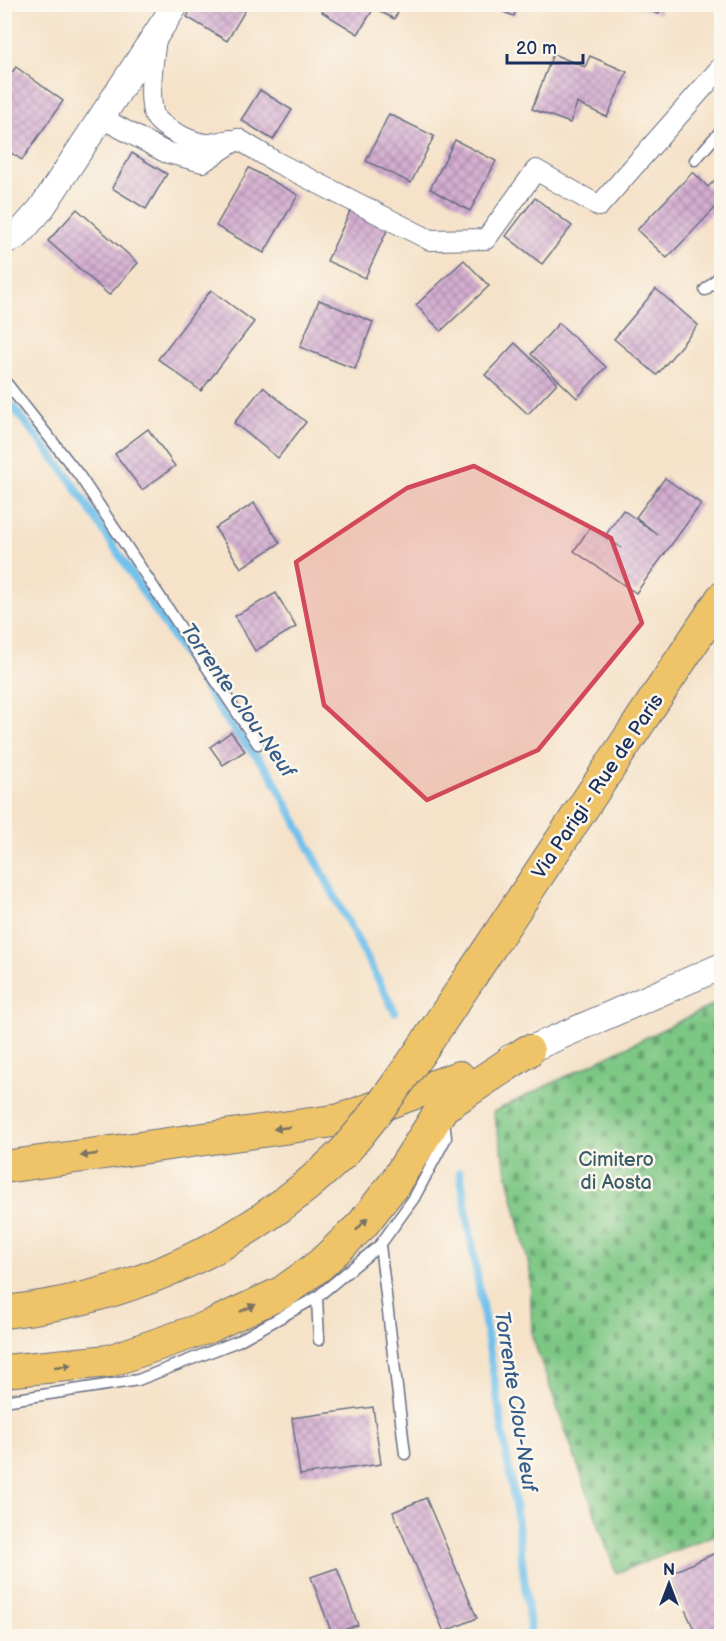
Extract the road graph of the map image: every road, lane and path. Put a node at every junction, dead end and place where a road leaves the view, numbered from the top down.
1 (176, 4) edge
2 (156, 34) junction
3 (722, 66) edge
4 (100, 117) junction
5 (722, 129) edge
6 (238, 139) junction
7 (695, 160) dead end
8 (4, 241) edge
9 (722, 274) edge
10 (705, 290) dead end
11 (4, 380) edge
12 (722, 598) edge
13 (258, 744) dead end
14 (722, 966) edge
15 (528, 1051) joint
16 (447, 1089) junction
17 (393, 1101) junction
18 (418, 1142) junction
19 (4, 1167) edge
20 (380, 1245) junction
21 (317, 1297) junction
22 (4, 1311) edge
23 (319, 1340) dead end
24 (4, 1371) edge
25 (4, 1401) edge
26 (405, 1454) dead end

1 - 2 street
2 - 4 street
2 - 6 street
3 - 6 street
4 - 6 street
4 - 8 street
5 - 7 lane
9 - 10 lane
11 - 13 lane
12 - 22 main road, Via Parigi - Rue de Paris, bridge
14 - 15 street
15 - 16 main road
16 - 17 main road
16 - 18 main road
16 - 20 lane
17 - 18 main road
17 -> 19 main road
24 -> 18 main road
20 - 21 lane
20 - 26 lane
21 - 23 lane
21 - 25 lane

